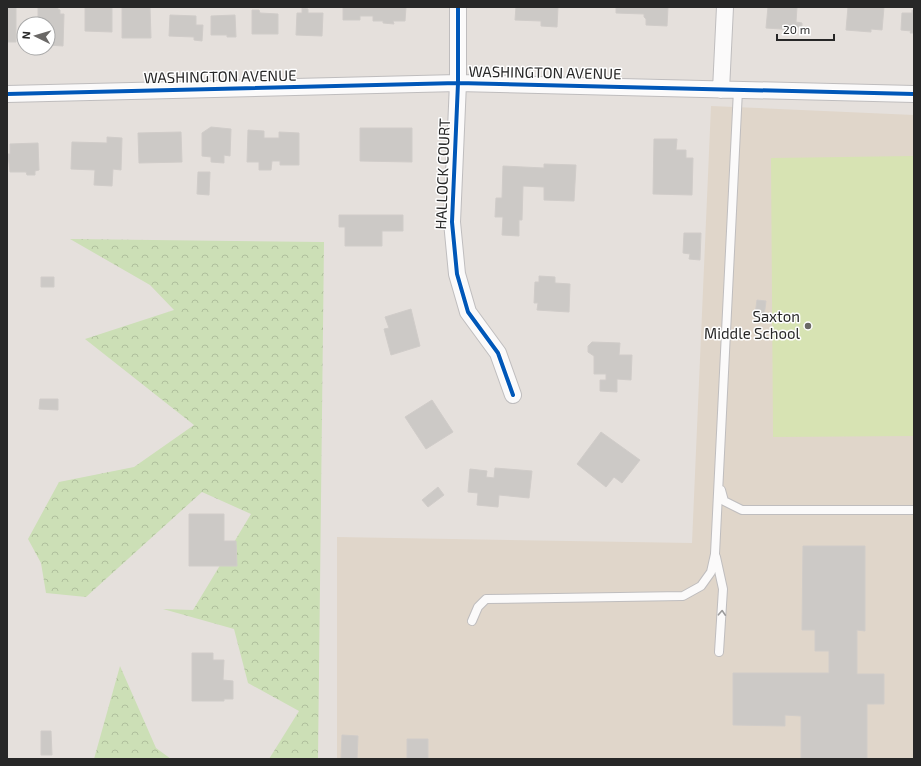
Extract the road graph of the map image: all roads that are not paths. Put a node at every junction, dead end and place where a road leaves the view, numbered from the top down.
1 (458, 7) edge
2 (725, 7) edge
3 (458, 83) junction
4 (721, 90) junction
5 (738, 90) junction
6 (7, 94) edge
7 (914, 94) edge
8 (513, 395) dead end
9 (719, 486) junction
10 (914, 510) edge
11 (715, 554) junction
12 (472, 620) dead end
13 (719, 652) dead end

1 - 3 street, HALLOCK COURT
2 - 4 street
3 - 4 street, WASHINGTON AVENUE
3 - 6 street, WASHINGTON AVENUE
3 - 8 street, HALLOCK COURT
4 - 5 street, WASHINGTON AVENUE
5 - 7 street, WASHINGTON AVENUE
5 - 9 lane
9 - 10 lane
9 - 11 lane
11 - 12 lane
13 -> 11 lane

